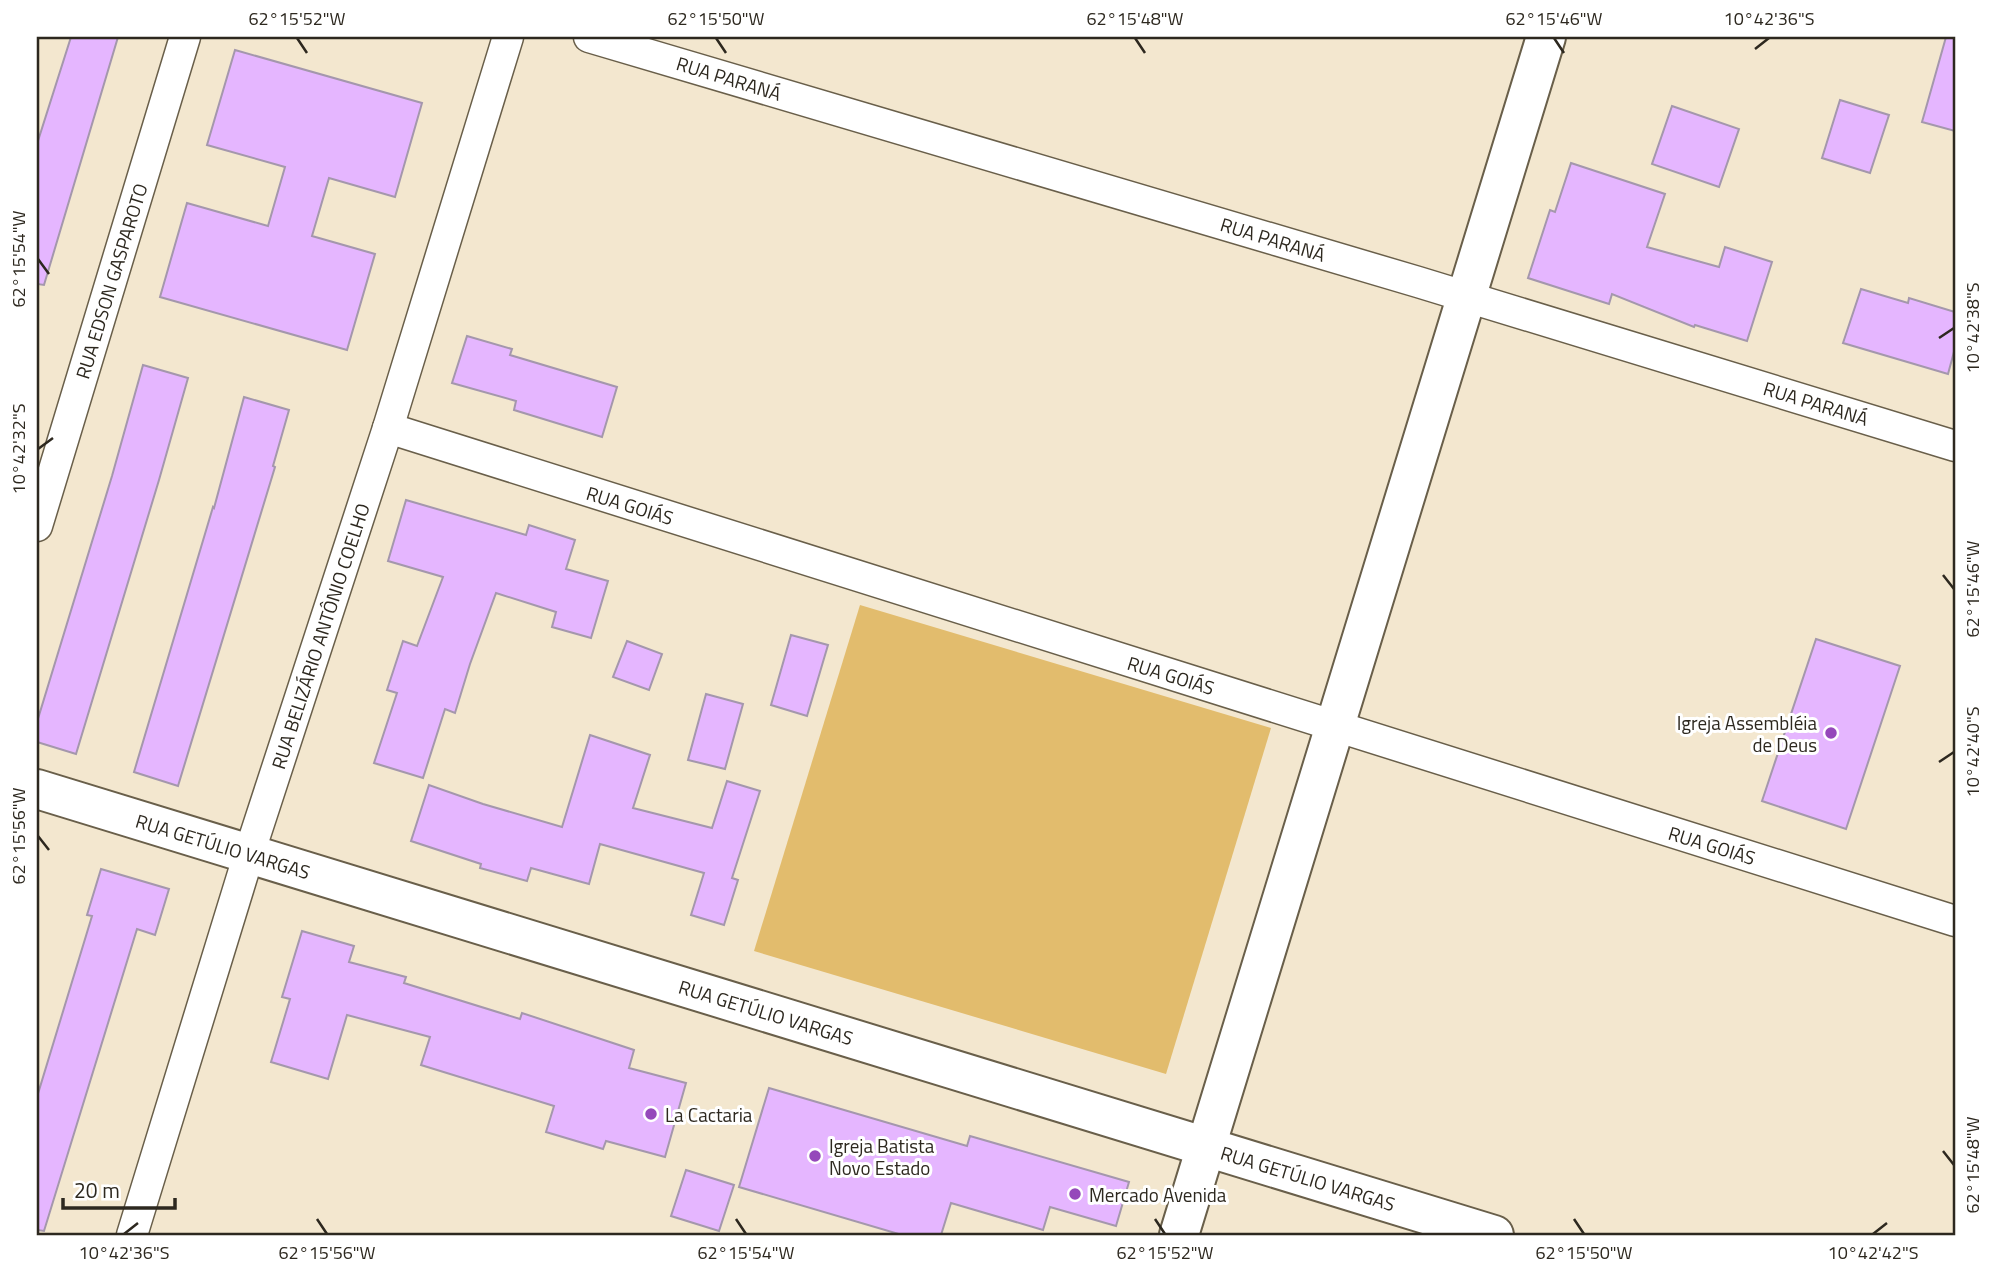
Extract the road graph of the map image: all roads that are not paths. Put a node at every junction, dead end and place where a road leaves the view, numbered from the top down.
1 (185, 37) edge
2 (508, 37) edge
3 (589, 37) edge
4 (1546, 37) edge
5 (1467, 297) junction
6 (387, 428) junction
7 (1955, 446) edge
8 (37, 526) edge
9 (1336, 726) junction
10 (37, 789) edge
11 (249, 854) junction
12 (1955, 921) edge
13 (1205, 1147) junction
14 (132, 1235) edge
15 (1179, 1235) edge
16 (1494, 1235) edge

1 - 8 street, RUA EDSON GASPAROTO
2 - 6 street, RUA BELIZÁRIO ANTÔNIO COELHO
3 - 5 street, RUA PARANÁ
4 - 5 street
5 - 7 street, RUA PARANÁ
5 - 9 street
6 - 9 street, RUA GOIÁS
6 - 11 street, RUA BELIZÁRIO ANTÔNIO COELHO
9 - 12 street, RUA GOIÁS
9 - 13 street
10 - 11 street, RUA GETÚLIO VARGAS
11 - 13 street, RUA GETÚLIO VARGAS
11 - 14 street, RUA BELIZÁRIO ANTÔNIO COELHO
13 - 15 street
13 - 16 street, RUA GETÚLIO VARGAS

